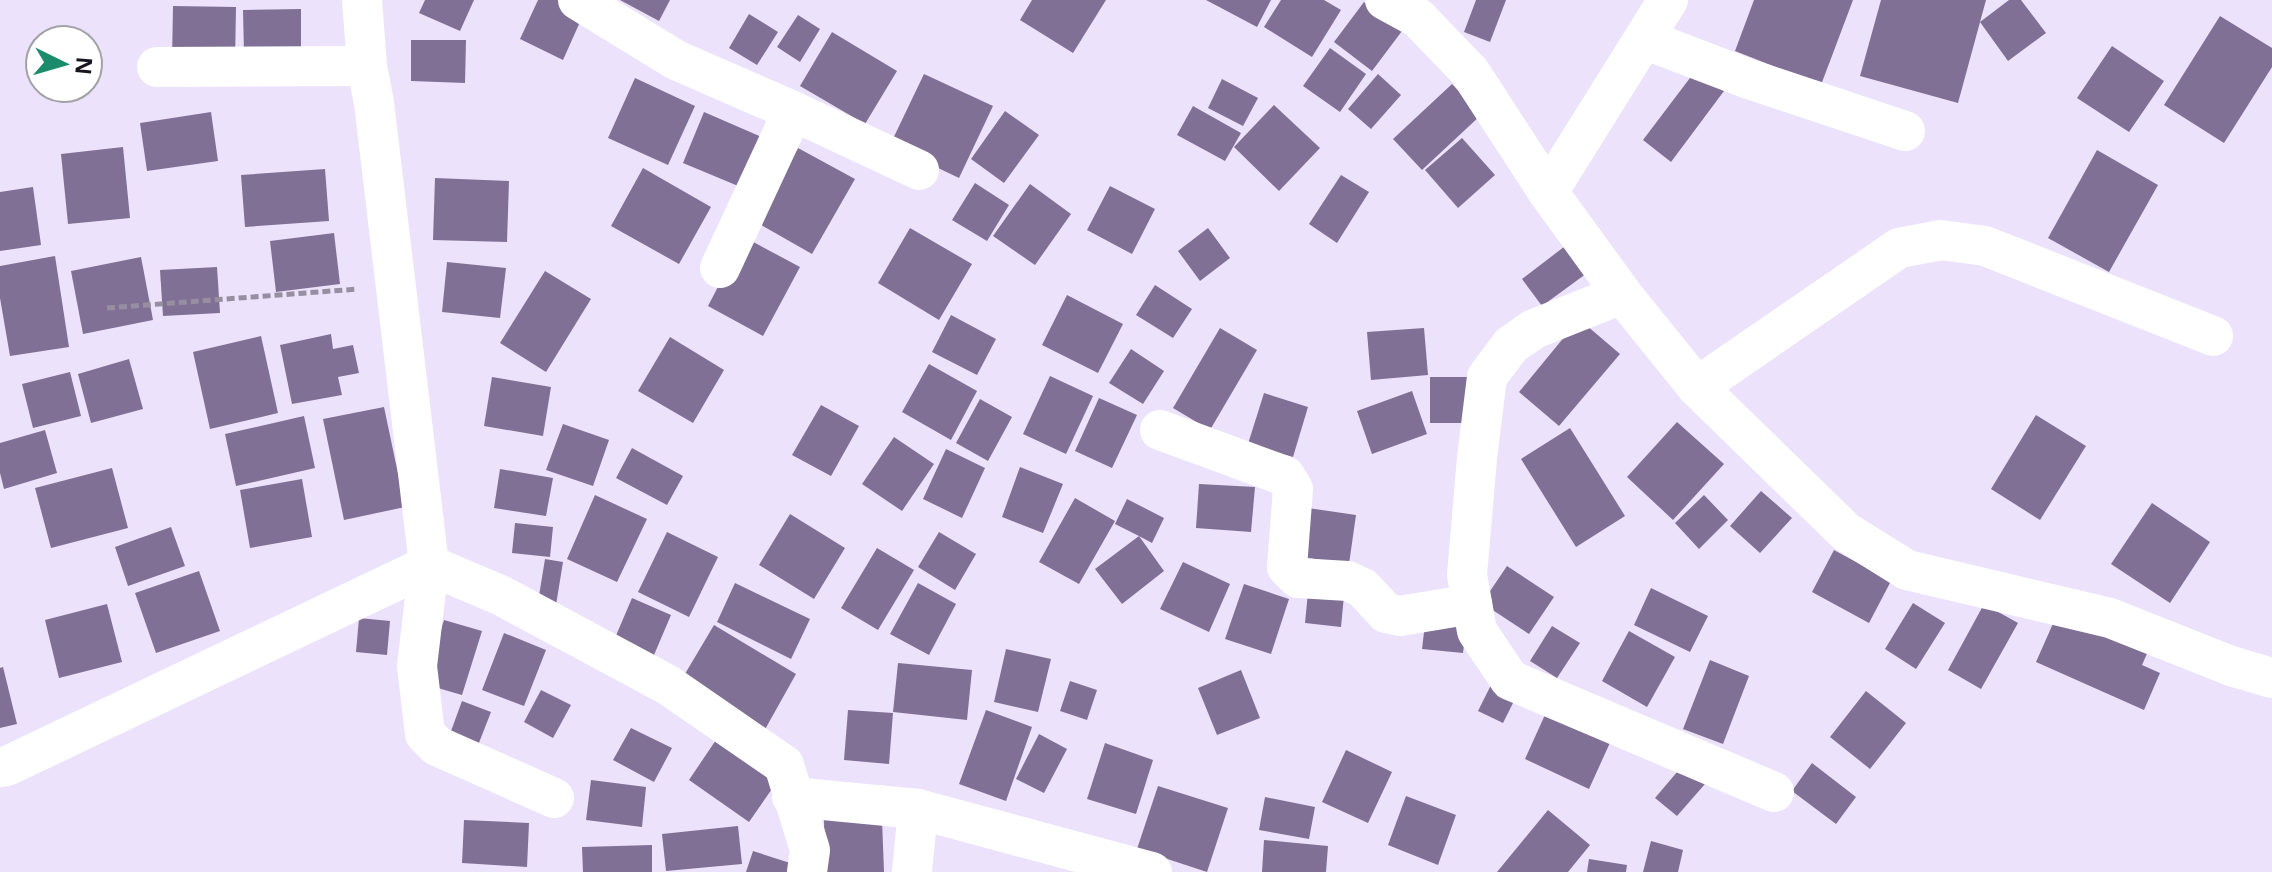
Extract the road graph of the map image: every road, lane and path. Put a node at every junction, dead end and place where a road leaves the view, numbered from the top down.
1 (362, 0) edge
2 (578, 0) edge
3 (1385, 0) edge
4 (1668, 0) edge
5 (1644, 39) junction
6 (367, 66) junction
7 (157, 67) dead end
8 (793, 111) junction
9 (1905, 131) dead end
10 (919, 170) dead end
11 (1548, 192) junction
12 (720, 268) dead end
13 (395, 287) junction
14 (1622, 294) junction
15 (107, 308) dead end
16 (2213, 336) dead end
17 (1697, 387) junction
18 (1160, 430) dead end
19 (429, 565) junction
20 (1472, 604) junction
21 (2272, 678) edge
22 (0, 767) edge
23 (1774, 792) dead end
24 (792, 797) junction
25 (554, 798) dead end
26 (918, 809) junction
27 (807, 872) edge
28 (912, 872) edge
29 (1152, 872) edge

1 - 6 street
2 - 8 street
3 - 11 street
4 - 5 street
5 - 9 street
5 - 11 street
6 - 7 street
6 - 13 street
8 - 10 street
8 - 12 street
11 - 14 street
13 - 15 path
13 - 19 street
14 - 17 street
14 - 20 street
16 - 17 street
17 - 21 street
18 - 20 street
19 - 22 street
19 - 24 street
19 - 25 street
20 - 23 street
24 - 26 street
24 - 27 street
26 - 28 street
26 - 29 street

